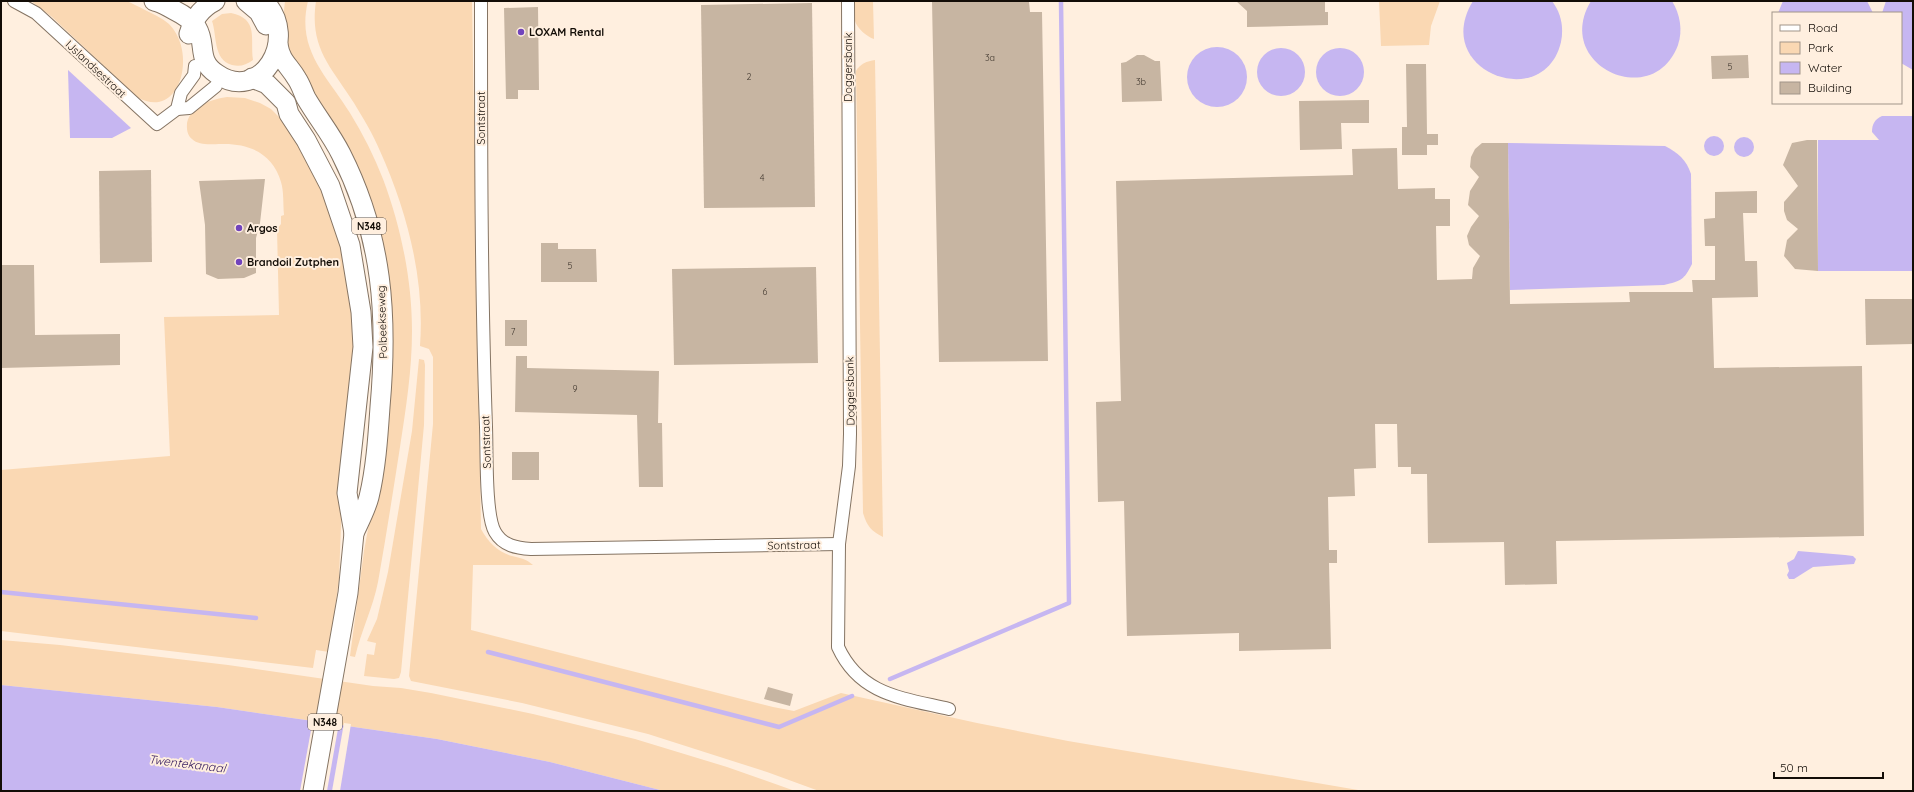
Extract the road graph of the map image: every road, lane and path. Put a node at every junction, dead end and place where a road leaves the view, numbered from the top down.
1 (14, 1) edge
2 (144, 1) edge
3 (154, 1) edge
4 (194, 1) edge
5 (214, 1) edge
6 (246, 1) edge
7 (264, 1) edge
8 (481, 1) edge
9 (848, 1) edge
10 (191, 31) junction
11 (275, 54) junction
12 (195, 66) junction
13 (223, 83) junction
14 (250, 85) junction
15 (177, 109) junction
16 (354, 533) junction
17 (839, 544) junction
18 (949, 708) dead end
19 (313, 791) edge

1 - 15 street, IJslandsestraat
2 - 10 main road, N348
3 - 10 main road
4 - 5 main road
5 - 10 main road
6 - 11 main road, N348
7 - 11 main road, N348
8 - 17 street, Sontstraat
9 - 17 street, Doggersbank
10 - 12 main road, N348
10 - 13 main road, N348
11 - 14 main road
11 - 16 main road, Polbeekseweg / N348
12 - 13 main road, N348
12 - 15 street
13 - 14 main road, N348
13 - 15 street, IJslandsestraat
14 - 16 main road, Polbeekseweg / N348
16 - 19 main road, Polbeekseweg / N348
17 - 18 street, Doggersbank

